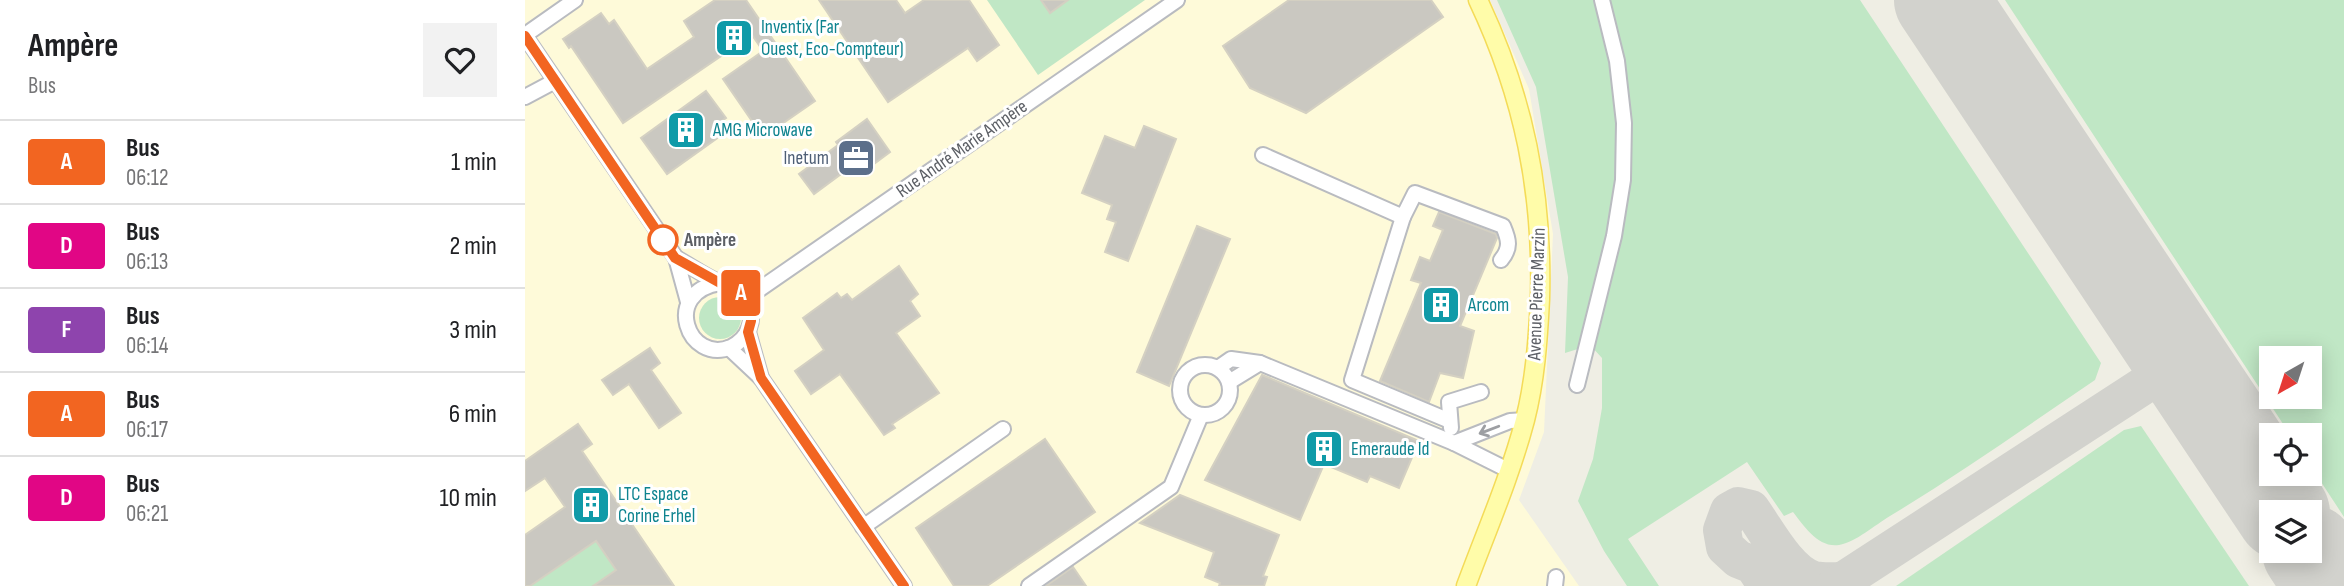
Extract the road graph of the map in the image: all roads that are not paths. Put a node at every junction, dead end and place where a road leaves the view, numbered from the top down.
1 (575, 0) edge
2 (1177, 0) edge
3 (1478, 0) edge
4 (1602, 0) edge
5 (525, 35) edge
6 (555, 80) junction
7 (525, 97) edge
8 (1263, 155) dead end
9 (1403, 217) junction
10 (675, 258) junction
11 (1501, 260) dead end
12 (720, 283) junction
13 (747, 299) junction
14 (688, 302) junction
15 (748, 332) junction
16 (729, 348) junction
17 (1260, 363) junction
18 (1218, 368) junction
19 (761, 378) junction
20 (1229, 382) junction
21 (1577, 385) dead end
22 (1481, 391) dead end
23 (1201, 415) junction
24 (1525, 420) junction
25 (1450, 421) junction
26 (1003, 429) dead end
27 (1454, 443) junction
28 (1508, 470) junction
29 (863, 527) junction
30 (904, 586) edge
31 (1029, 586) edge
32 (1466, 586) edge

1 - 5 street
2 - 13 street, Rue André Marie Ampère
3 - 24 main road, Avenue Pierre Marzin
4 - 21 street
5 - 6 street
6 - 7 street
6 - 10 street
8 - 9 street
9 - 11 street
9 - 25 street
10 - 12 street
10 - 14 street
12 - 13 street
12 - 14 street
13 - 15 street
14 - 16 street
15 - 16 street
15 - 19 street
16 - 19 street
17 - 18 street
17 - 20 street
17 - 27 street
18 - 20 street
18 - 23 street
19 - 29 street
20 - 23 street
22 - 25 street
23 - 31 street
24 -> 27 street
24 - 28 main road, Avenue Pierre Marzin
25 - 27 street
26 - 29 street
27 - 28 street
28 - 32 main road, Avenue Pierre Marzin
29 - 30 street

